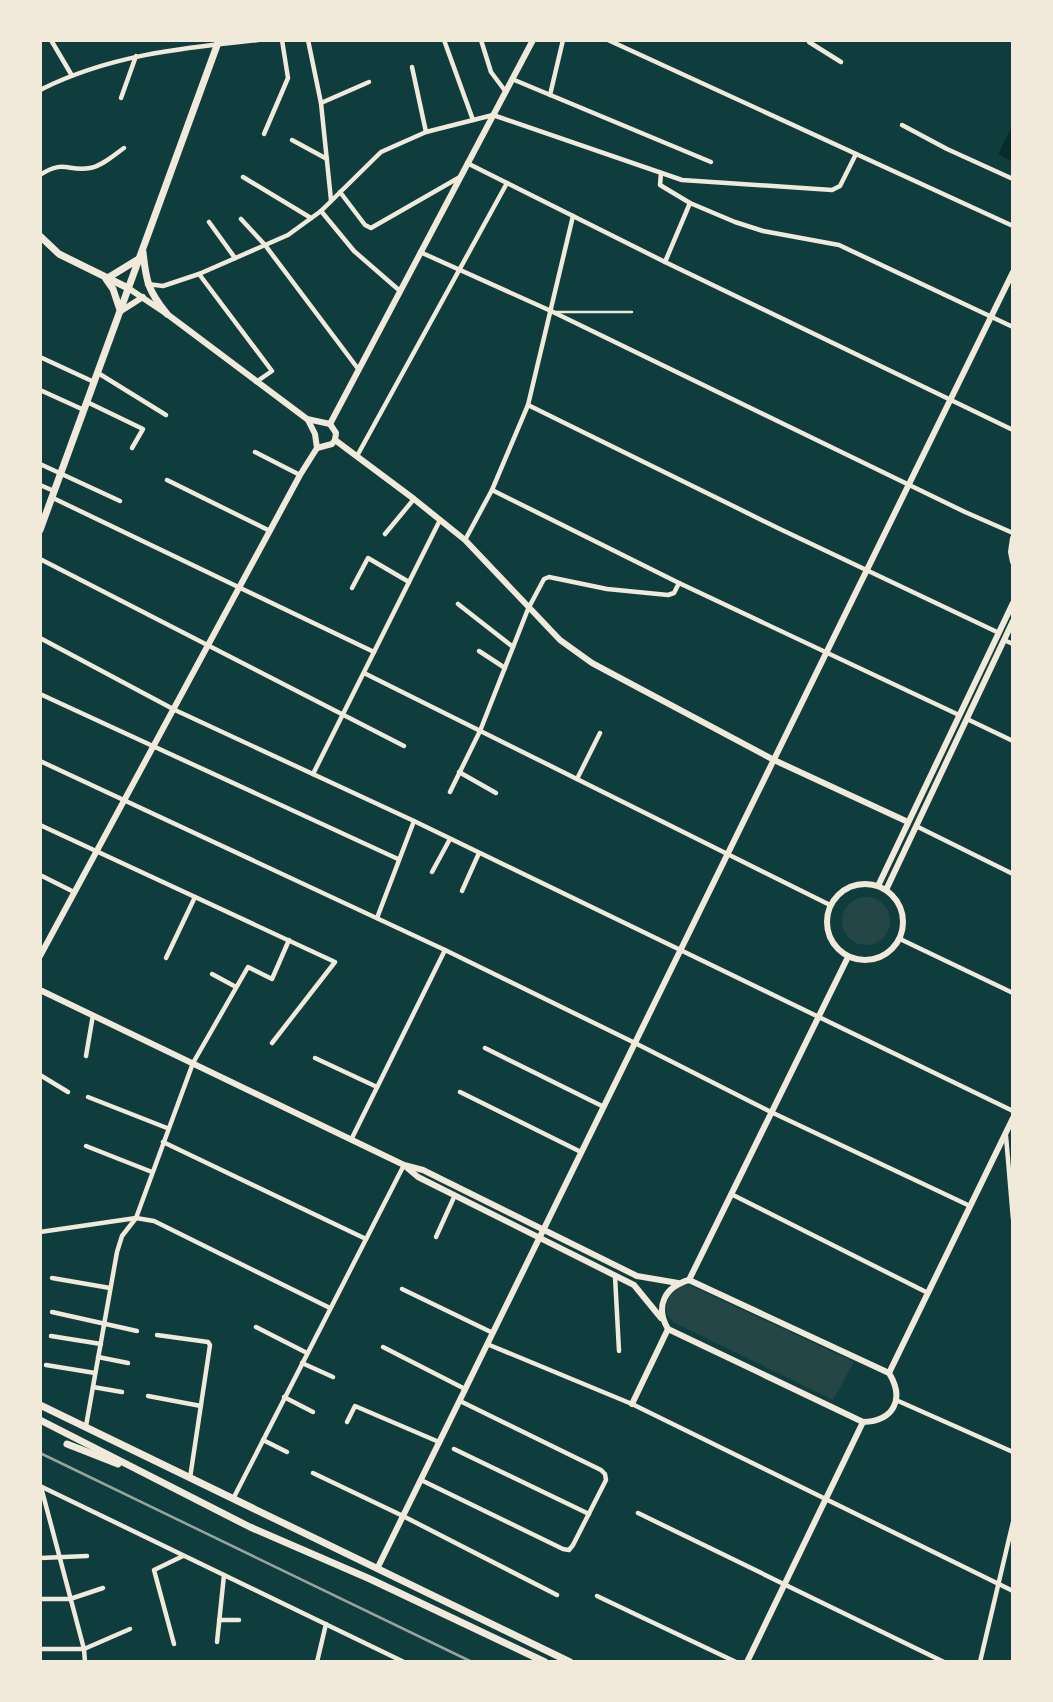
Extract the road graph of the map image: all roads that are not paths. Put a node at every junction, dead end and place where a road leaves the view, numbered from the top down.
1 (51, 40) edge
2 (258, 40) edge
3 (282, 40) edge
4 (309, 40) edge
5 (444, 40) edge
6 (481, 40) edge
7 (533, 40) edge
8 (563, 40) edge
9 (608, 40) edge
10 (808, 41) edge
11 (218, 42) edge
12 (136, 56) junction
13 (841, 62) dead end
14 (412, 67) dead end
15 (72, 74) junction
16 (512, 79) junction
17 (369, 82) dead end
18 (40, 90) edge
19 (506, 92) junction
20 (550, 95) junction
21 (121, 98) dead end
22 (321, 103) junction
23 (493, 115) junction
24 (473, 120) junction
25 (902, 125) dead end
26 (426, 132) junction
27 (264, 134) dead end
28 (292, 140) dead end
29 (124, 148) dead end
30 (856, 154) junction
31 (328, 159) junction
32 (711, 162) dead end
33 (467, 163) junction
34 (661, 173) junction
35 (40, 175) edge
36 (243, 177) dead end
37 (460, 177) junction
38 (1013, 179) edge
39 (507, 183) junction
40 (340, 192) junction
41 (331, 200) junction
42 (690, 203) junction
43 (321, 211) junction
44 (573, 216) junction
45 (311, 218) junction
46 (242, 219) dead end
47 (209, 222) dead end
48 (1013, 226) edge
49 (40, 236) edge
50 (265, 245) junction
51 (142, 248) junction
52 (420, 253) junction
53 (235, 258) junction
54 (138, 260) junction
55 (665, 262) junction
56 (460, 270) junction
57 (1013, 272) edge
58 (199, 274) junction
59 (106, 279) junction
60 (146, 284) junction
61 (128, 288) junction
62 (400, 291) junction
63 (143, 297) junction
64 (121, 311) junction
65 (551, 312) junction
66 (632, 312) dead end
67 (167, 314) junction
68 (991, 317) junction
69 (1013, 327) edge
70 (40, 357) edge
71 (359, 370) junction
72 (98, 373) junction
73 (94, 382) junction
74 (256, 382) junction
75 (40, 390) edge
76 (950, 398) junction
77 (528, 405) junction
78 (86, 406) junction
79 (166, 415) dead end
80 (307, 419) junction
81 (330, 424) junction
82 (1013, 430) edge
83 (335, 440) junction
84 (132, 448) dead end
85 (317, 448) junction
86 (255, 452) dead end
87 (357, 456) junction
88 (40, 464) edge
89 (62, 473) junction
90 (300, 475) junction
91 (167, 480) dead end
92 (40, 485) edge
93 (908, 485) junction
94 (492, 490) junction
95 (54, 495) junction
96 (414, 499) junction
97 (120, 500) dead end
98 (440, 520) junction
99 (40, 530) edge
100 (271, 531) junction
101 (1013, 533) edge
102 (385, 534) dead end
103 (1013, 538) edge
104 (465, 540) junction
105 (40, 559) edge
106 (1013, 562) edge
107 (866, 570) junction
108 (409, 582) junction
109 (679, 583) junction
110 (240, 587) junction
111 (352, 588) dead end
112 (1013, 603) edge
113 (458, 604) dead end
114 (528, 609) junction
115 (1013, 621) edge
116 (997, 632) junction
117 (40, 638) edge
118 (1003, 640) junction
119 (1013, 644) edge
120 (210, 645) junction
121 (513, 648) junction
122 (479, 651) dead end
123 (374, 652) junction
124 (827, 652) junction
125 (505, 668) junction
126 (364, 673) junction
127 (40, 694) edge
128 (175, 710) junction
129 (344, 714) junction
130 (959, 715) junction
131 (967, 719) junction
132 (480, 731) junction
133 (600, 733) dead end
134 (1013, 741) edge
135 (155, 746) junction
136 (404, 746) dead end
137 (774, 760) junction
138 (40, 761) edge
139 (459, 772) junction
140 (313, 774) junction
141 (577, 779) junction
142 (450, 792) dead end
143 (496, 793) dead end
144 (124, 799) junction
145 (414, 821) junction
146 (912, 824) junction
147 (40, 825) edge
148 (450, 839) junction
149 (97, 851) junction
150 (479, 853) junction
151 (728, 854) junction
152 (398, 859) junction
153 (432, 872) dead end
154 (1013, 874) edge
155 (40, 875) edge
156 (878, 886) junction
157 (886, 890) junction
158 (462, 891) dead end
159 (74, 892) junction
160 (195, 897) junction
161 (830, 905) junction
162 (377, 918) junction
163 (900, 939) junction
164 (289, 940) junction
165 (44, 945) edge
166 (445, 950) junction
167 (680, 950) junction
168 (40, 956) edge
169 (848, 957) junction
170 (166, 958) dead end
171 (212, 974) dead end
172 (236, 987) junction
173 (40, 990) edge
174 (1013, 993) edge
175 (93, 1015) junction
176 (818, 1017) junction
177 (272, 1043) dead end
178 (635, 1043) junction
179 (485, 1048) dead end
180 (86, 1056) dead end
181 (315, 1058) dead end
182 (193, 1063) junction
183 (40, 1075) edge
184 (377, 1087) junction
185 (68, 1092) dead end
186 (460, 1092) dead end
187 (88, 1097) dead end
188 (604, 1107) junction
189 (1013, 1111) edge
190 (771, 1112) junction
191 (1013, 1118) edge
192 (167, 1128) junction
193 (1005, 1133) junction
194 (351, 1140) junction
195 (163, 1142) junction
196 (86, 1146) dead end
197 (581, 1152) junction
198 (404, 1165) junction
199 (152, 1172) junction
200 (731, 1194) junction
201 (455, 1195) junction
202 (970, 1206) junction
203 (135, 1218) junction
204 (1013, 1219) edge
205 (544, 1229) junction
206 (40, 1232) edge
207 (436, 1237) dead end
208 (540, 1237) junction
209 (366, 1240) junction
210 (615, 1276) junction
211 (52, 1278) dead end
212 (689, 1280) junction
213 (678, 1283) junction
214 (110, 1287) junction
215 (402, 1289) dead end
216 (928, 1293) junction
217 (330, 1308) junction
218 (52, 1311) dead end
219 (663, 1320) junction
220 (104, 1324) junction
221 (256, 1327) dead end
222 (668, 1329) junction
223 (137, 1331) dead end
224 (493, 1333) junction
225 (51, 1335) dead end
226 (157, 1335) dead end
227 (101, 1344) junction
228 (487, 1344) junction
229 (383, 1348) dead end
230 (620, 1351) dead end
231 (307, 1353) junction
232 (98, 1357) junction
233 (128, 1363) dead end
234 (302, 1363) junction
235 (46, 1365) dead end
236 (95, 1373) junction
237 (889, 1373) junction
238 (333, 1377) dead end
239 (93, 1387) junction
240 (466, 1389) junction
241 (122, 1392) dead end
242 (148, 1396) dead end
243 (284, 1397) junction
244 (459, 1401) junction
245 (896, 1401) junction
246 (632, 1404) junction
247 (40, 1405) edge
248 (201, 1406) junction
249 (313, 1412) dead end
250 (40, 1420) edge
251 (347, 1422) dead end
252 (863, 1422) junction
253 (86, 1427) junction
254 (263, 1440) junction
255 (439, 1442) junction
256 (67, 1444) dead end
257 (454, 1449) dead end
258 (287, 1452) dead end
259 (1013, 1452) edge
260 (140, 1470) junction
261 (313, 1473) dead end
262 (190, 1479) junction
263 (421, 1480) junction
264 (41, 1486) edge
265 (212, 1490) junction
266 (232, 1499) junction
267 (825, 1500) junction
268 (205, 1504) junction
269 (249, 1508) junction
270 (638, 1513) dead end
271 (589, 1514) junction
272 (403, 1516) junction
273 (1013, 1522) edge
274 (242, 1523) junction
275 (184, 1555) junction
276 (87, 1556) dead end
277 (59, 1557) junction
278 (40, 1558) edge
279 (378, 1567) junction
280 (224, 1575) junction
281 (785, 1584) junction
282 (998, 1584) junction
283 (103, 1588) dead end
284 (1013, 1591) edge
285 (558, 1595) dead end
286 (597, 1596) dead end
287 (40, 1599) edge
288 (70, 1599) junction
289 (219, 1620) junction
290 (239, 1620) dead end
291 (326, 1624) junction
292 (130, 1629) dead end
293 (217, 1642) dead end
294 (174, 1644) dead end
295 (40, 1649) edge
296 (84, 1649) junction
297 (393, 1659) edge
298 (85, 1662) edge
299 (317, 1662) edge
300 (404, 1662) edge
301 (545, 1662) edge
302 (570, 1662) edge
303 (736, 1662) edge
304 (747, 1662) edge
305 (944, 1662) edge
306 (980, 1662) edge

1 - 15 street
2 - 11 street
3 - 27 street
4 - 22 street
5 - 24 street
6 - 19 street
7 - 16 street
8 - 20 street
9 - 30 street
10 - 13 street
11 - 12 street
11 - 51 main road
12 - 15 street
12 - 21 street
14 - 26 street
15 - 18 street
16 - 19 street
16 - 20 street
17 - 22 street
19 - 23 street
20 - 32 street
22 - 31 street
23 - 24 street
23 - 33 street
23 - 34 street
24 - 26 street
25 - 38 street
26 - 40 street
28 - 31 street
29 - 35 street
30 - 34 street
30 - 48 street
31 - 41 street
33 - 37 street
33 - 39 street
34 - 42 street
36 - 45 street
37 - 40 street
37 - 52 street
39 - 44 street
39 - 56 street
40 - 41 street
41 - 43 street
42 - 55 street
42 - 68 street
43 - 45 street
43 - 62 street
44 - 55 street
44 - 65 street
45 - 50 street
46 - 50 street
47 - 53 street
49 - 59 main road
50 - 53 street
50 - 71 street
51 - 54 main road
51 - 60 main road
52 - 56 street
52 - 62 street
53 - 58 street
54 - 59 main road
54 - 61 main road
55 - 76 street
56 - 65 street
56 - 87 street
57 - 68 street
58 - 60 street
58 - 74 street
59 - 61 main road
59 - 64 main road
60 - 67 main road
61 - 63 street
61 - 64 main road
62 - 71 street
63 - 64 street
63 - 67 street
64 - 72 main road
65 - 66 lane
65 - 77 street
65 - 93 street
67 - 74 street
68 - 69 street
68 - 76 street
70 - 73 street
71 - 81 street
72 - 73 main road
72 - 79 street
73 - 78 main road
74 - 80 street
75 - 78 street
76 - 82 street
76 - 93 street
77 - 94 street
77 - 107 street
78 - 84 street
78 - 89 main road
80 - 81 street
80 - 85 street
81 - 83 street
83 - 85 street
83 - 87 street
85 - 90 street
86 - 90 street
87 - 96 street
88 - 89 street
89 - 95 main road
89 - 97 street
90 - 100 street
91 - 100 street
92 - 95 street
93 - 101 street
93 - 107 street
94 - 104 street
94 - 109 street
95 - 99 main road
95 - 110 street
96 - 98 street
96 - 102 street
98 - 104 street
98 - 108 street
100 - 110 street
103 - 106 street
104 - 114 street
105 - 120 street
107 - 116 street
107 - 124 street
108 - 111 street
108 - 123 street
109 - 114 street
109 - 124 street
110 - 120 street
110 - 123 street
112 - 116 street
113 - 121 street
114 - 121 street
114 - 137 street
115 - 118 street
116 - 130 street
117 - 128 street
118 - 119 street
118 - 131 street
120 - 128 street
120 - 129 street
121 - 125 street
122 - 125 street
123 - 126 street
124 - 130 street
124 - 137 street
125 - 132 street
126 - 129 street
126 - 132 street
127 - 135 street
128 - 135 street
128 - 140 street
129 - 136 street
129 - 140 street
130 - 146 street
131 - 134 street
131 - 146 street
132 - 139 street
132 - 141 street
133 - 141 street
135 - 144 street
135 - 152 street
137 - 146 street
137 - 151 street
138 - 144 street
139 - 142 street
139 - 143 street
140 - 145 street
141 - 151 street
144 - 149 street
144 - 162 street
145 - 148 street
145 - 152 street
146 - 154 street
146 - 156 street
146 - 157 street
147 - 149 street
148 - 150 street
148 - 153 street
149 - 159 street
149 - 160 street
150 - 158 street
150 - 167 street
151 - 161 street
151 - 167 street
152 - 162 street
155 - 159 street
156 - 157 street
156 - 161 street
157 - 163 street
159 - 165 street
160 - 164 street
160 - 170 street
161 - 169 street
162 - 166 street
163 - 169 street
163 - 174 street
164 - 172 street
164 - 177 street
165 - 168 street
166 - 178 street
166 - 184 street
167 - 176 street
167 - 178 street
169 - 176 street
171 - 172 street
172 - 182 street
173 - 175 street
175 - 180 street
175 - 182 street
176 - 189 street
176 - 190 street
178 - 188 street
178 - 190 street
179 - 188 street
181 - 184 street
182 - 192 street
182 - 194 street
183 - 185 street
184 - 194 street
186 - 197 street
187 - 192 street
188 - 197 street
190 - 200 street
190 - 202 street
191 - 193 street
192 - 195 street
193 - 202 street
193 - 204 street
194 - 198 street
195 - 199 street
195 - 209 street
196 - 199 street
197 - 205 street
198 - 201 street
198 - 205 street
198 - 209 street
199 - 203 street
200 - 212 street
200 - 216 street
201 - 207 street
201 - 208 street
202 - 216 street
203 - 206 street
203 - 214 street
203 - 217 street
205 - 208 street
205 - 213 street
208 - 210 street
208 - 224 street
209 - 217 street
210 - 219 street
210 - 230 street
211 - 214 street
212 - 213 street
212 - 237 street
213 - 219 street
214 - 220 street
215 - 224 street
216 - 237 street
217 - 231 street
218 - 220 street
219 - 222 street
220 - 223 street
220 - 227 street
221 - 231 street
222 - 246 street
222 - 252 street
224 - 228 street
225 - 227 street
226 - 248 street
227 - 232 street
228 - 240 street
228 - 246 street
229 - 240 street
231 - 234 street
232 - 233 street
232 - 236 street
234 - 238 street
234 - 243 street
235 - 236 street
236 - 239 street
237 - 245 street
239 - 241 street
239 - 253 street
240 - 244 street
242 - 248 street
243 - 249 street
243 - 254 street
244 - 255 street
244 - 271 street
245 - 252 street
245 - 259 street
246 - 267 street
247 - 253 main road
248 - 262 street
250 - 260 main road
251 - 255 street
252 - 267 street
253 - 262 main road
254 - 258 street
254 - 266 street
255 - 263 street
256 - 260 main road
257 - 271 street
260 - 268 main road
261 - 272 street
262 - 265 main road
263 - 271 street
263 - 272 street
264 - 275 street
264 - 277 street
265 - 266 main road
265 - 268 main road
266 - 269 main road
267 - 281 street
267 - 282 street
268 - 274 main road
269 - 274 main road
269 - 279 main road
270 - 281 street
272 - 279 street
272 - 285 street
273 - 282 street
274 - 301 main road
275 - 280 street
275 - 294 street
276 - 277 street
277 - 278 street
277 - 288 street
279 - 302 main road
280 - 289 street
280 - 291 street
281 - 304 street
281 - 305 street
282 - 284 street
282 - 306 street
283 - 288 street
286 - 303 street
287 - 288 street
288 - 296 street
289 - 290 street
289 - 293 street
291 - 297 street
291 - 299 street
292 - 296 street
295 - 296 street
296 - 298 street
297 - 300 street

